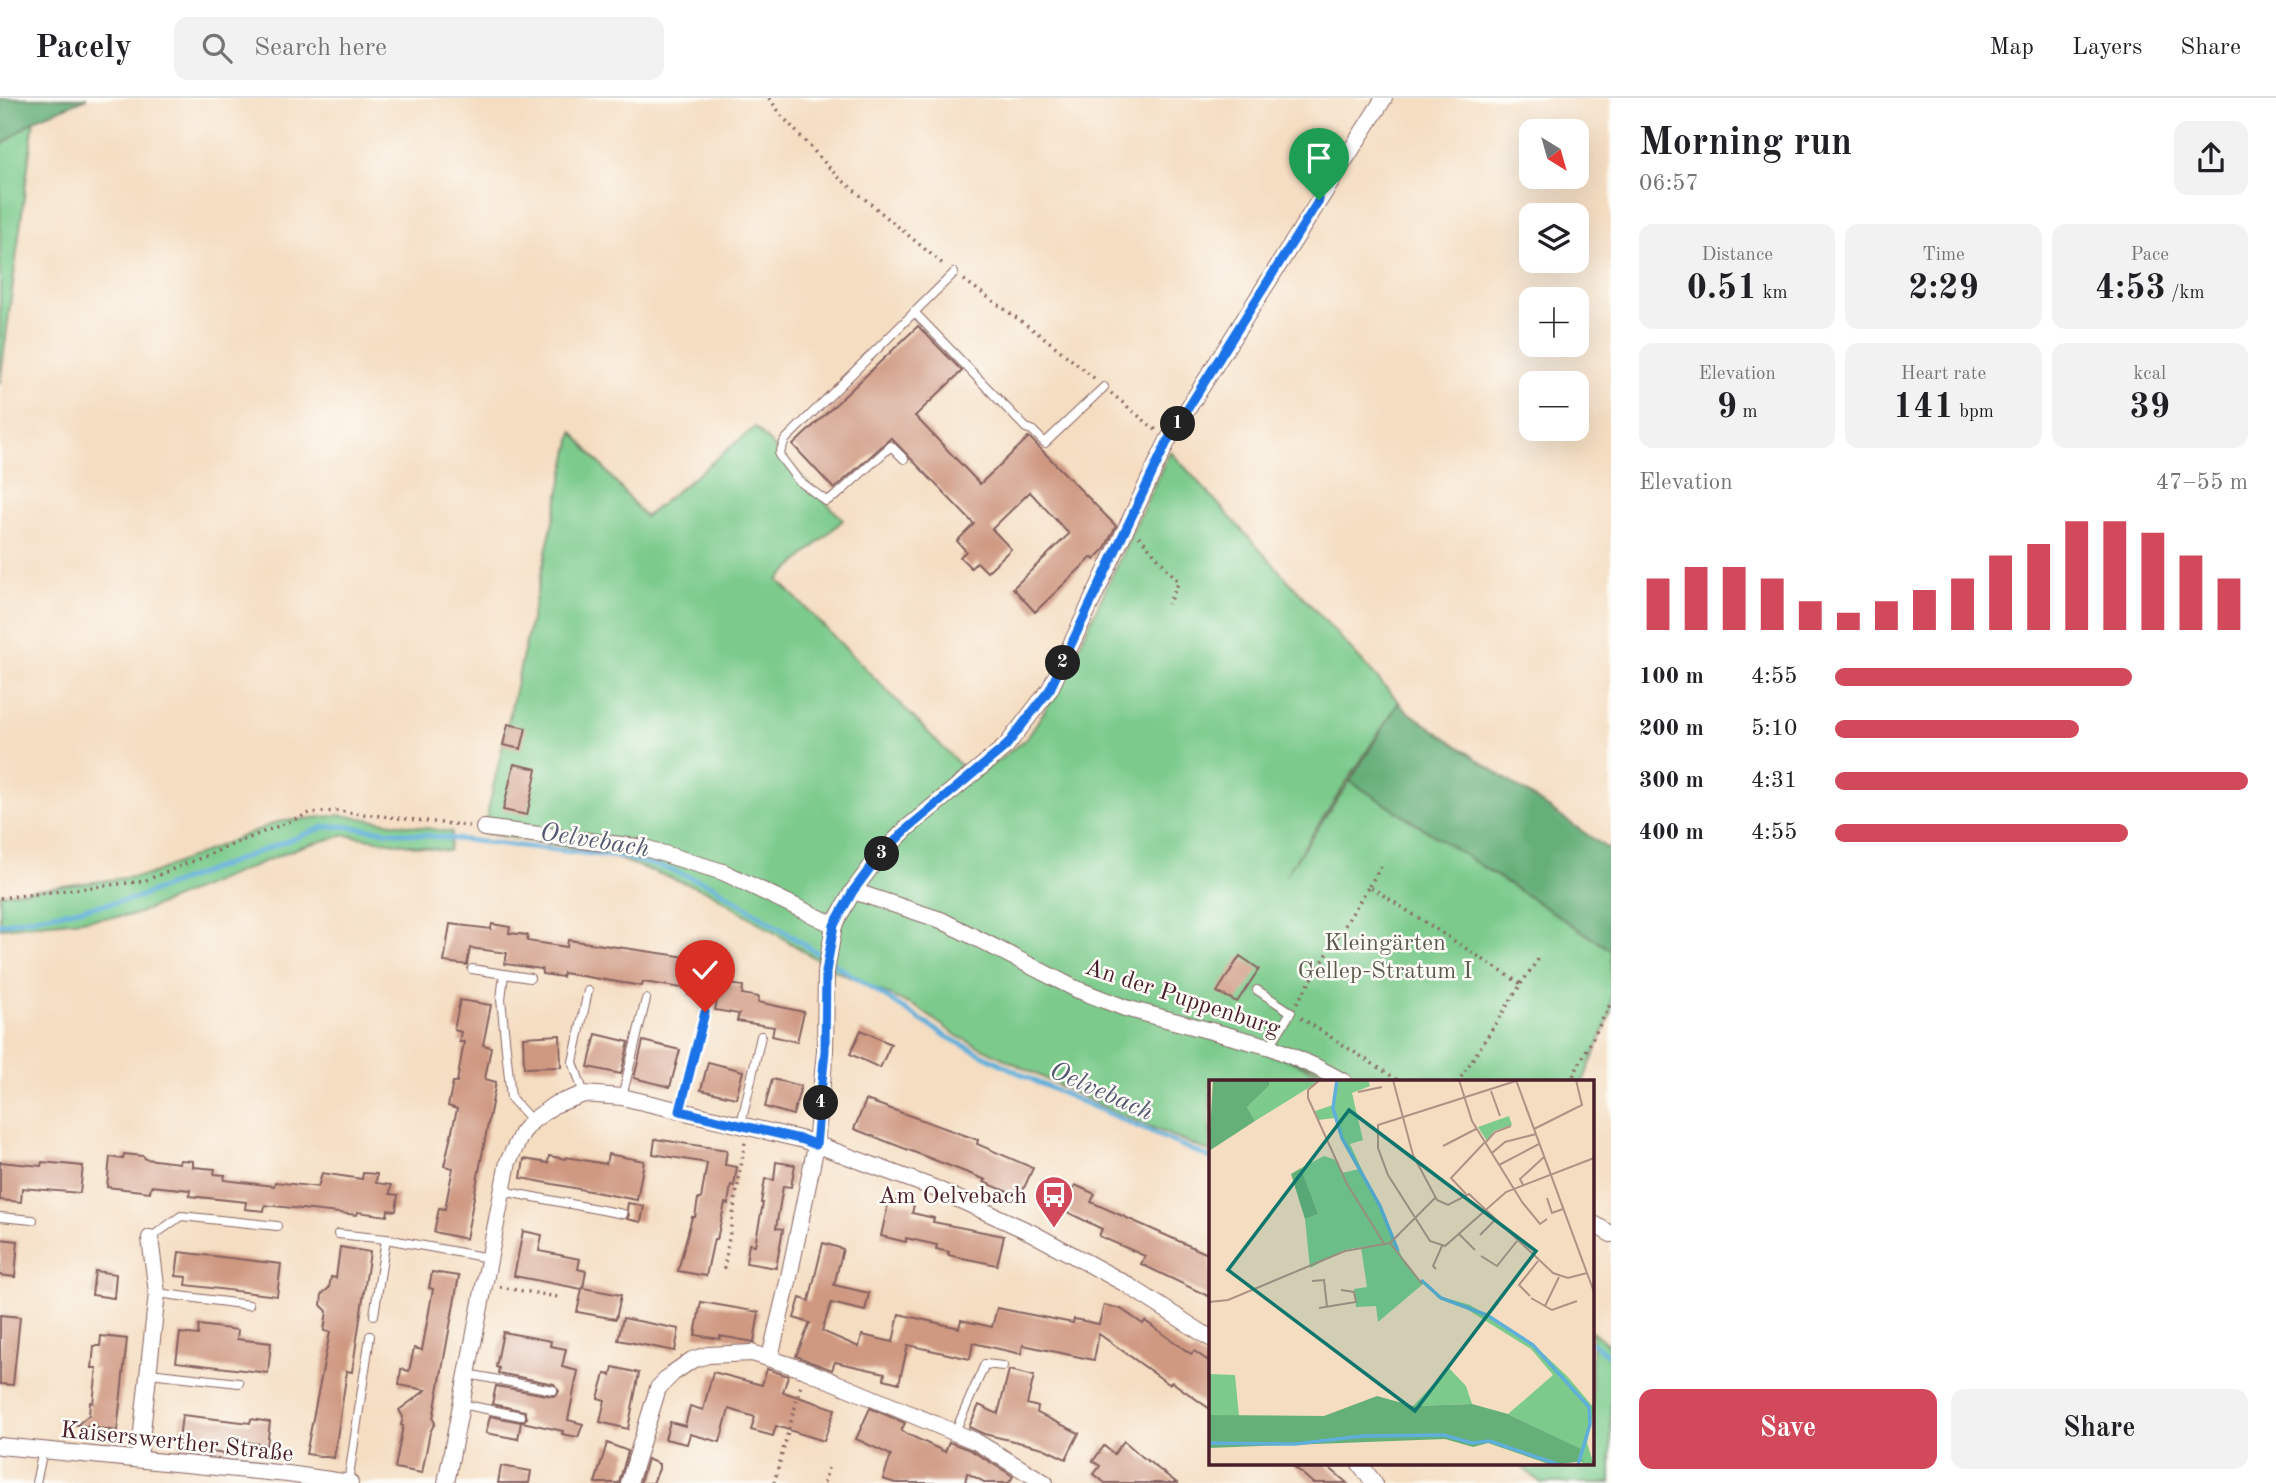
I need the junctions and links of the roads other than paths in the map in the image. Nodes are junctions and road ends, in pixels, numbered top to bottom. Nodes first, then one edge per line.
1 (1384, 98) edge
2 (954, 273) dead end
3 (914, 312) junction
4 (1104, 387) dead end
5 (904, 459) dead end
6 (484, 828) road end
7 (853, 891) junction
8 (834, 925) junction
9 (472, 969) dead end
10 (504, 974) junction
11 (530, 978) dead end
12 (1257, 990) dead end
13 (588, 991) dead end
14 (646, 999) dead end
15 (705, 1012) dead end
16 (761, 1036) dead end
17 (1269, 1047) junction
18 (1340, 1080) edge
19 (584, 1094) junction
20 (622, 1097) junction
21 (680, 1111) junction
22 (532, 1121) junction
23 (744, 1125) junction
24 (816, 1145) junction
25 (502, 1191) junction
26 (623, 1214) dead end
27 (0, 1217) edge
28 (33, 1220) dead end
29 (1594, 1224) edge
30 (277, 1226) dead end
31 (338, 1234) dead end
32 (1611, 1234) edge
33 (150, 1238) joint
34 (386, 1240) junction
35 (489, 1258) junction
36 (157, 1293) junction
37 (249, 1305) dead end
38 (374, 1315) dead end
39 (370, 1336) dead end
40 (1209, 1337) edge
41 (770, 1357) junction
42 (1003, 1366) dead end
43 (149, 1373) junction
44 (467, 1374) junction
45 (239, 1383) dead end
46 (553, 1390) dead end
47 (461, 1404) junction
48 (521, 1416) dead end
49 (955, 1432) junction
50 (0, 1446) edge
51 (43, 1450) junction
52 (139, 1460) junction
53 (1361, 1466) edge
54 (36, 1483) edge
55 (349, 1483) edge
56 (446, 1483) edge
57 (629, 1483) edge
58 (1045, 1483) edge
59 (1374, 1483) edge

1 - 7 street
2 - 3 lane
3 - 4 lane
3 - 5 lane
6 - 8 street
7 - 8 street
7 - 17 street, An der Puppenburg
8 - 24 street
9 - 10 lane
10 - 11 lane
10 - 22 lane
12 - 17 lane
13 - 19 lane
14 - 20 lane
15 - 21 lane
16 - 23 lane
17 - 18 street, An der Puppenburg
19 - 20 street
19 - 22 street
20 - 21 street
21 - 23 street
22 - 25 street
23 - 24 street
24 - 40 street
24 - 41 street
25 - 26 lane
25 - 35 street
27 - 28 lane
29 - 32 street
30 - 33 lane
31 - 34 lane
33 - 36 street
34 - 35 lane
34 - 38 lane
35 - 44 street
36 - 37 lane
36 - 43 street
39 - 55 lane, Kaiserswerther Straße
41 - 49 street
41 - 57 street
42 - 49 lane
43 - 45 lane
43 - 52 street
44 - 46 lane
44 - 47 street
47 - 48 lane
47 - 56 street
49 - 58 street
50 - 51 street, Kaiserswerther Straße
51 - 52 street, Kaiserswerther Straße
51 - 54 lane, Kaiserswerther Straße
52 - 55 street, Kaiserswerther Straße
53 - 59 street

